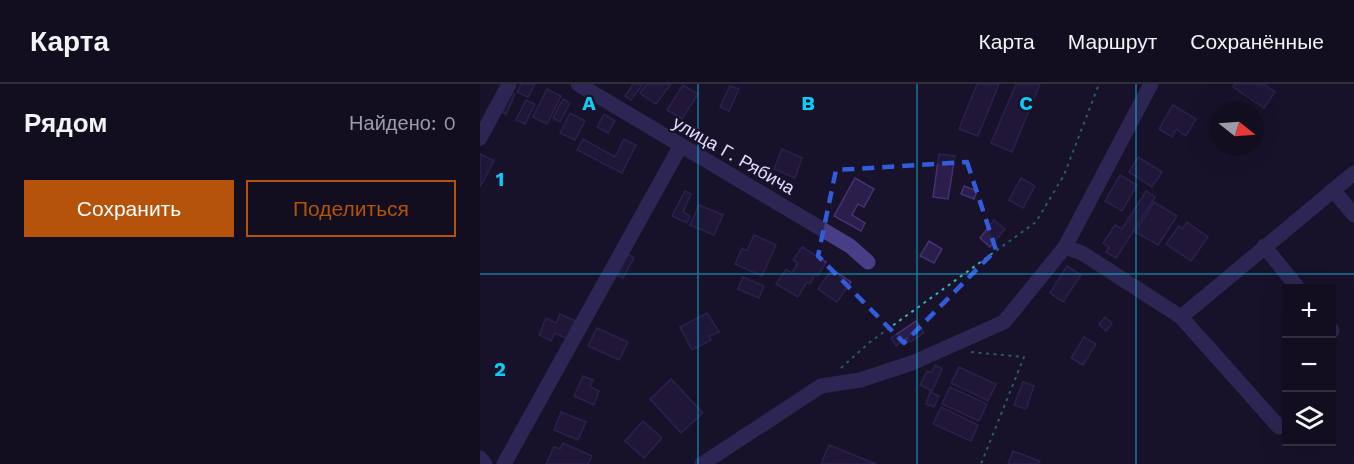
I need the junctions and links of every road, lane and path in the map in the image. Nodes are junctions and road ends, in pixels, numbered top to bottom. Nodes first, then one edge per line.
1 (509, 84) edge
2 (578, 84) edge
3 (1099, 84) edge
4 (1151, 84) edge
5 (480, 138) edge
6 (680, 147) junction
7 (1354, 173) edge
8 (1333, 190) junction
9 (1354, 215) edge
10 (1264, 246) junction
11 (1065, 247) junction
12 (868, 262) dead end
13 (1295, 284) edge
14 (1181, 316) junction
15 (965, 352) dead end
16 (821, 386) junction
17 (1279, 427) dead end
18 (480, 458) edge
19 (485, 464) edge
20 (504, 464) edge
21 (702, 464) edge
22 (981, 464) edge

1 - 5 street
2 - 6 street, улица Г. Рябича
3 - 16 path
4 - 11 street
6 - 12 street, улица Г. Рябича
6 - 20 street
7 - 8 street
8 - 9 street
8 - 10 street
10 - 13 street
10 - 14 street
11 - 14 street
11 - 16 street
14 - 17 street
15 - 22 path
16 - 21 street
18 - 19 street

